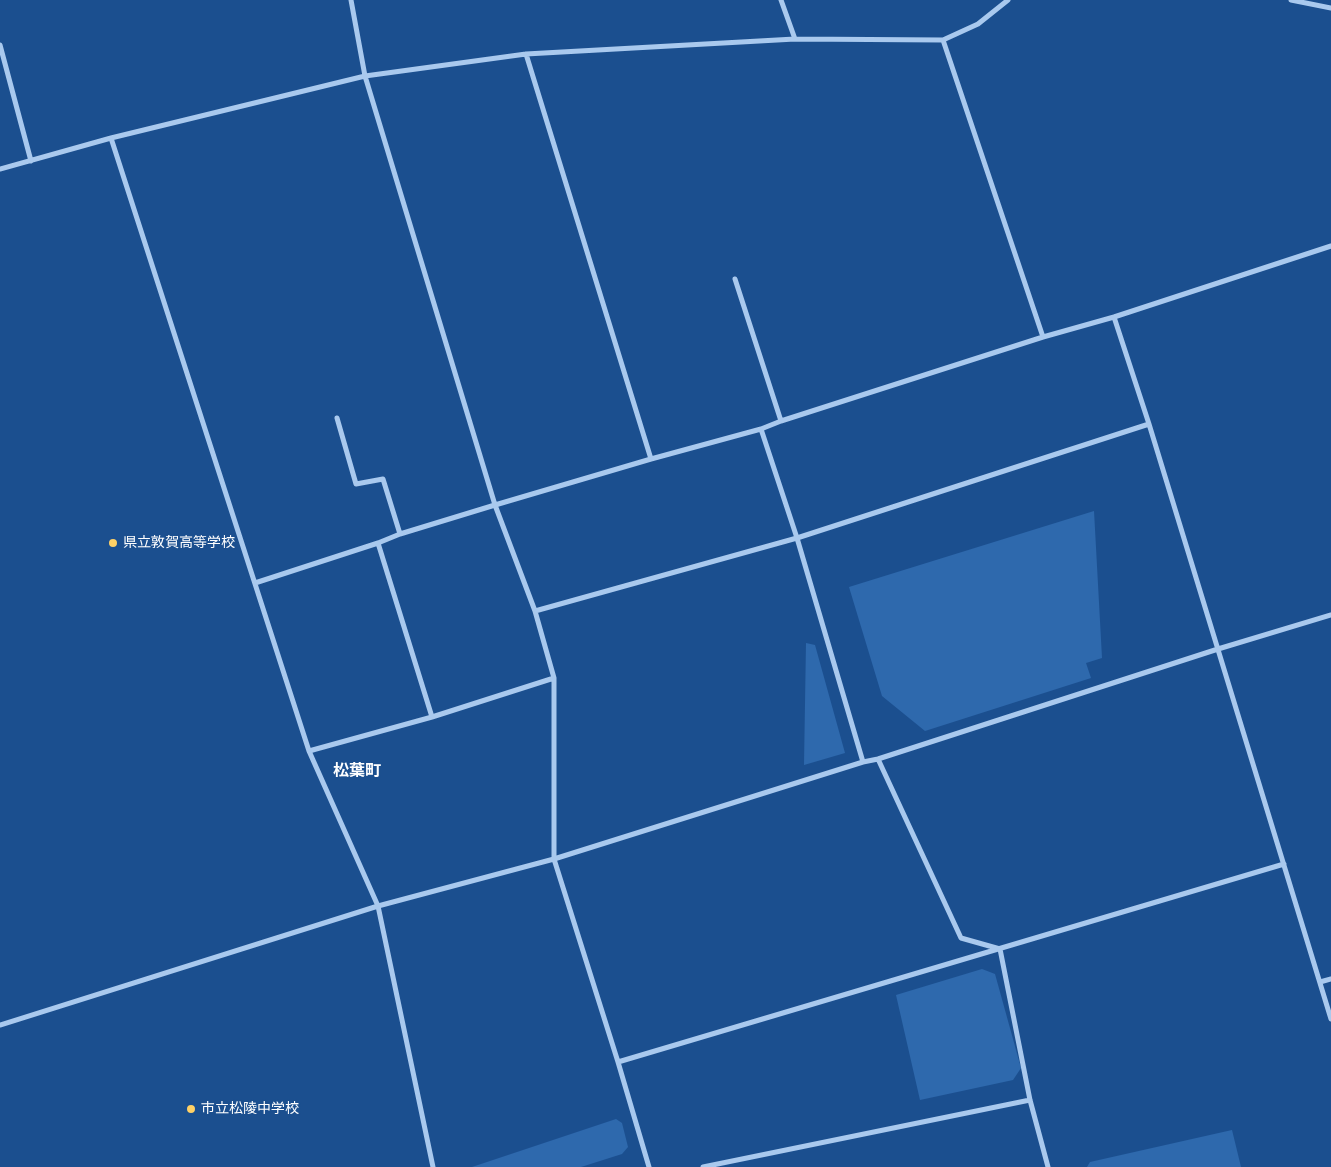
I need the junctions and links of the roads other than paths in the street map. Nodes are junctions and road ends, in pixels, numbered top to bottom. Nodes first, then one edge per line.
1 (351, 0) edge
2 (781, 0) edge
3 (1008, 0) edge
4 (1291, 0) edge
5 (1331, 8) edge
6 (795, 38) junction
7 (943, 40) junction
8 (0, 45) edge
9 (526, 54) junction
10 (365, 76) junction
11 (111, 138) junction
12 (31, 161) junction
13 (0, 169) edge
14 (1331, 246) edge
15 (735, 279) dead end
16 (1114, 317) junction
17 (1043, 337) junction
18 (337, 418) dead end
19 (782, 420) junction
20 (1149, 424) junction
21 (761, 430) junction
22 (651, 459) junction
23 (495, 505) junction
24 (400, 534) junction
25 (797, 538) junction
26 (378, 543) junction
27 (255, 583) junction
28 (535, 611) junction
29 (1331, 614) edge
30 (1218, 649) junction
31 (554, 678) junction
32 (432, 717) junction
33 (309, 751) junction
34 (878, 759) junction
35 (863, 762) junction
36 (554, 859) junction
37 (1284, 864) junction
38 (378, 906) junction
39 (1000, 949) junction
40 (1331, 979) edge
41 (1320, 982) junction
42 (1331, 1020) edge
43 (0, 1025) edge
44 (618, 1062) junction
45 (1030, 1100) junction
46 (433, 1167) edge
47 (649, 1167) edge
48 (703, 1167) edge
49 (1048, 1167) edge

1 - 10 street
2 - 6 street
3 - 7 street
4 - 5 street
6 - 7 street
6 - 9 street
7 - 17 street
8 - 12 street
9 - 10 street
9 - 22 street
10 - 11 street
10 - 23 street
11 - 12 street
11 - 27 street
12 - 13 street
14 - 16 street
15 - 19 street
16 - 17 street
16 - 20 street
17 - 19 street
18 - 24 street
19 - 21 street
20 - 25 street
20 - 30 street
21 - 22 street
21 - 25 street
22 - 23 street
23 - 24 street
23 - 28 street
24 - 26 street
25 - 28 street
25 - 35 street
26 - 27 street
26 - 32 street
27 - 33 street
28 - 31 street
29 - 30 street
30 - 34 street
30 - 37 street
31 - 32 street
31 - 36 street
32 - 33 street
33 - 38 street
34 - 35 street
34 - 39 street
35 - 36 street
36 - 38 street
36 - 44 street
37 - 39 street
37 - 41 street
38 - 43 street
38 - 46 street
39 - 44 street
39 - 45 street
40 - 41 street
41 - 42 street
44 - 47 street
45 - 48 street
45 - 49 street

